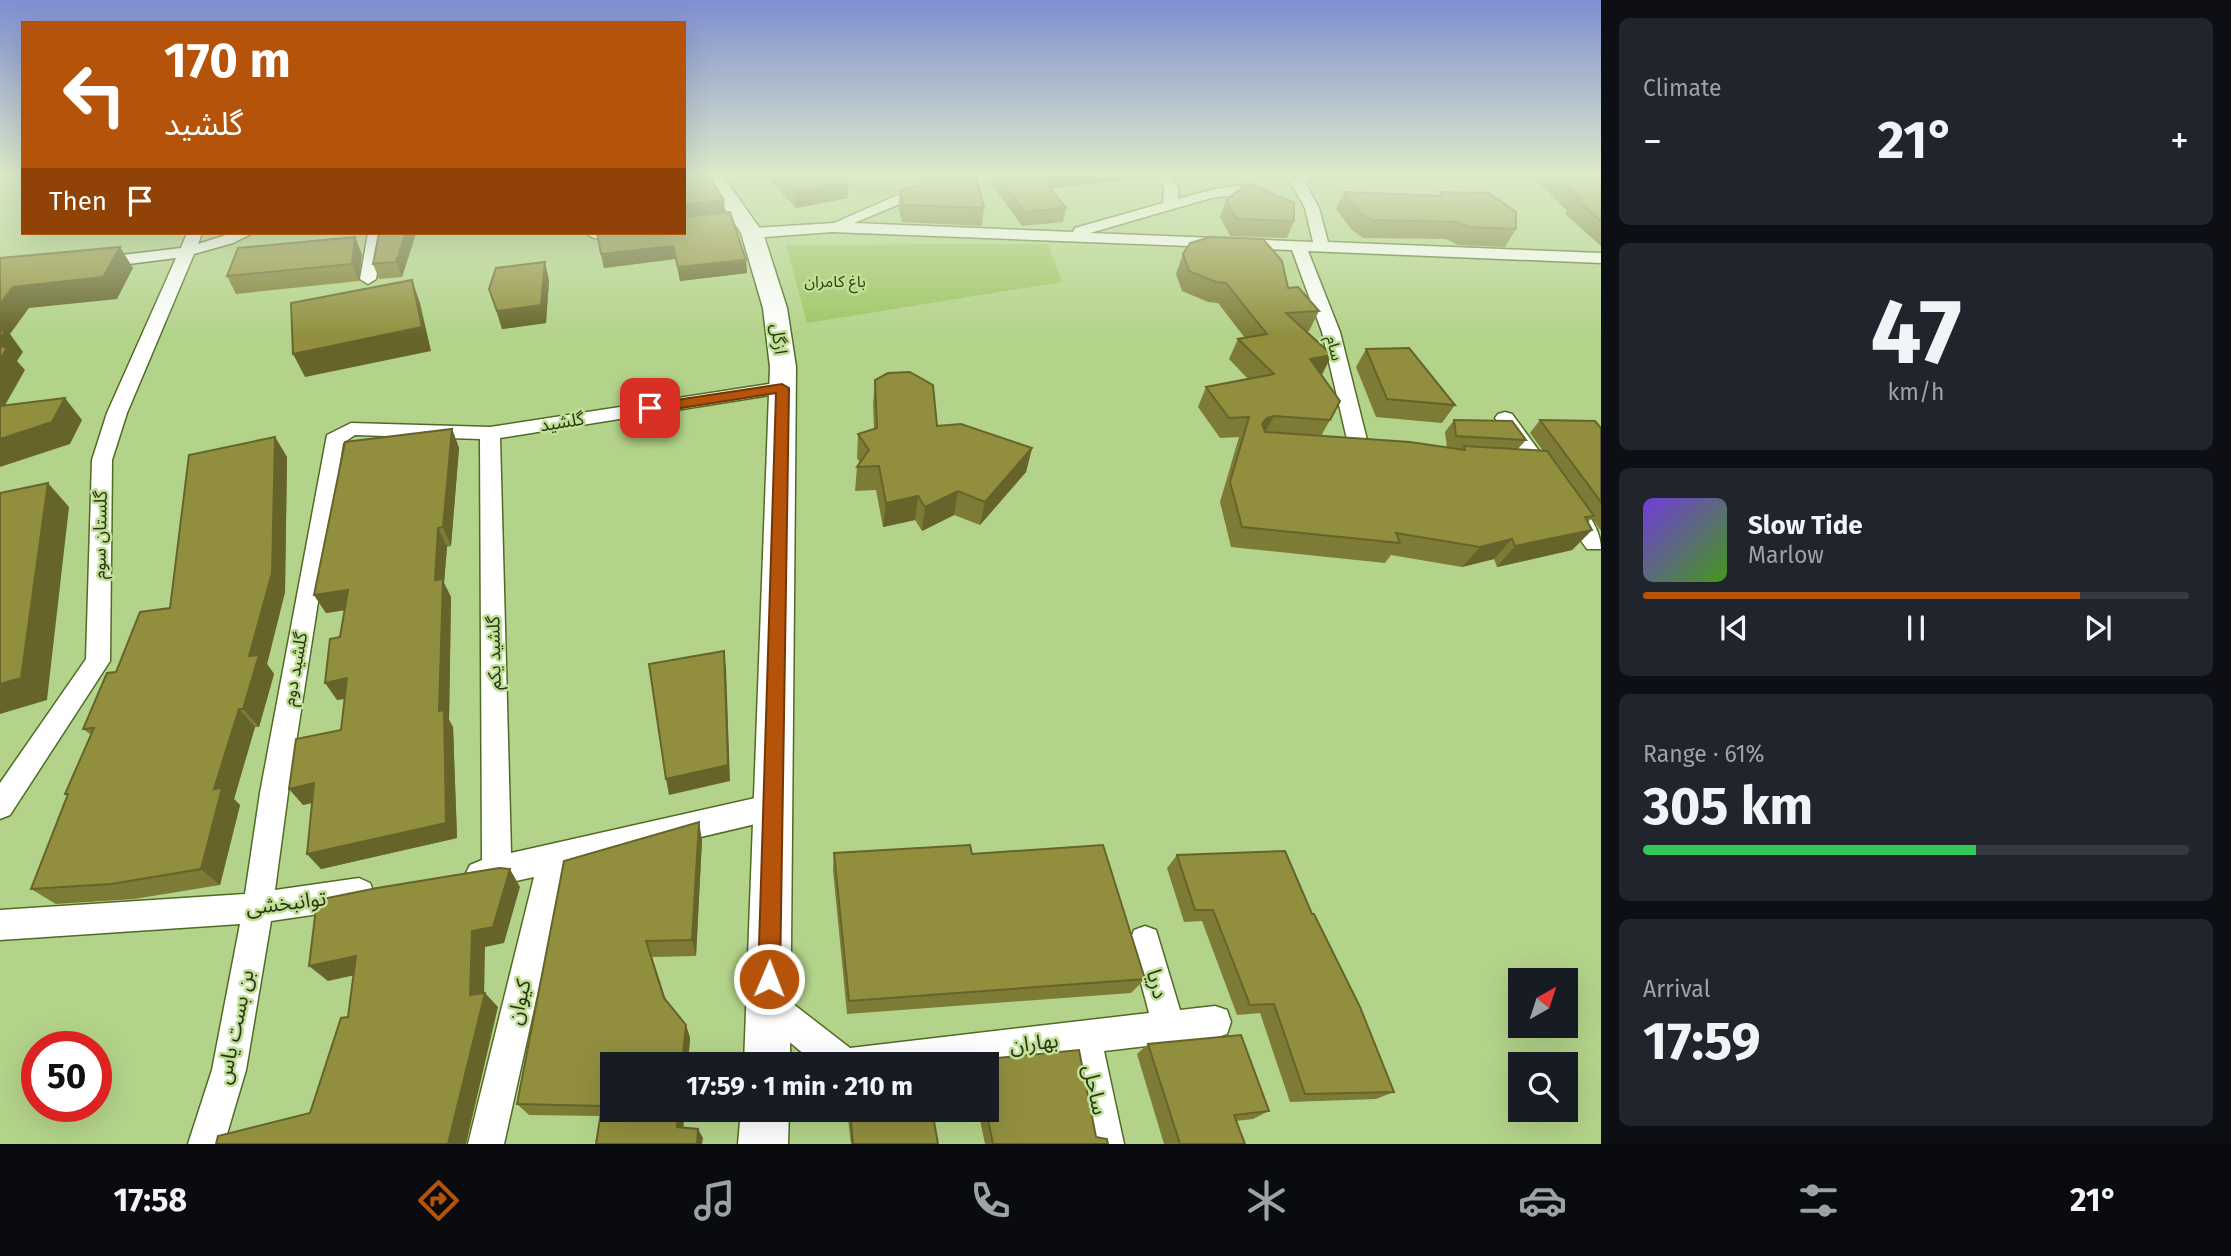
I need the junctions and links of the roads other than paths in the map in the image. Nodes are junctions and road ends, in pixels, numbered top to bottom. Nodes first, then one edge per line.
1 (739, 229) edge
2 (886, 229) edge
3 (1087, 229) edge
4 (1317, 229) edge
5 (240, 235) edge
6 (376, 235) edge
7 (1060, 237) junction
8 (190, 242) edge
9 (1299, 247) junction
10 (1322, 247) junction
11 (1601, 258) edge
12 (78, 261) edge
13 (368, 279) dead end
14 (782, 388) junction
15 (1505, 418) edge
16 (340, 433) joint
17 (491, 433) junction
18 (1360, 452) edge
19 (1510, 462) edge
20 (1538, 463) junction
21 (1595, 543) dead end
22 (0, 806) edge
23 (773, 807) junction
24 (553, 859) junction
25 (497, 872) junction
26 (457, 878) edge
27 (391, 888) edge
28 (258, 908) junction
29 (0, 925) edge
30 (1145, 941) dead end
31 (768, 1004) junction
32 (1215, 1022) dead end
33 (1169, 1027) junction
34 (1084, 1037) junction
35 (767, 1052) edge
36 (828, 1052) edge
37 (956, 1052) edge
38 (206, 1144) edge
39 (486, 1144) edge
40 (1107, 1144) edge

1 - 14 main road, ازگل
2 - 7 street
3 - 7 street
4 - 10 street
5 - 8 street
6 - 13 street
7 - 9 street
8 - 12 street
8 - 22 street, گلستان سوم
9 - 10 street
9 - 18 street, سام
10 - 11 street
14 - 17 street, گلشید
14 - 23 main road, ازگل
15 - 20 street
16 - 17 street, گلشید
16 - 28 street, گلشيد دوم
17 - 25 street, گلشيد يكم
19 - 20 street
20 - 21 street
23 - 24 street
23 - 31 main road, ازگل
24 - 25 street
24 - 39 street, کیوان
25 - 26 street
27 - 28 street, توانبخشی
28 - 29 street, توانبخشی
28 - 38 street, بن بست یاس
30 - 33 street, دریا
31 - 35 main road, ازگل
31 - 36 street
32 - 33 street, بهاران
33 - 34 street, بهاران
34 - 37 street, بهاران
34 - 40 street, ساحل

